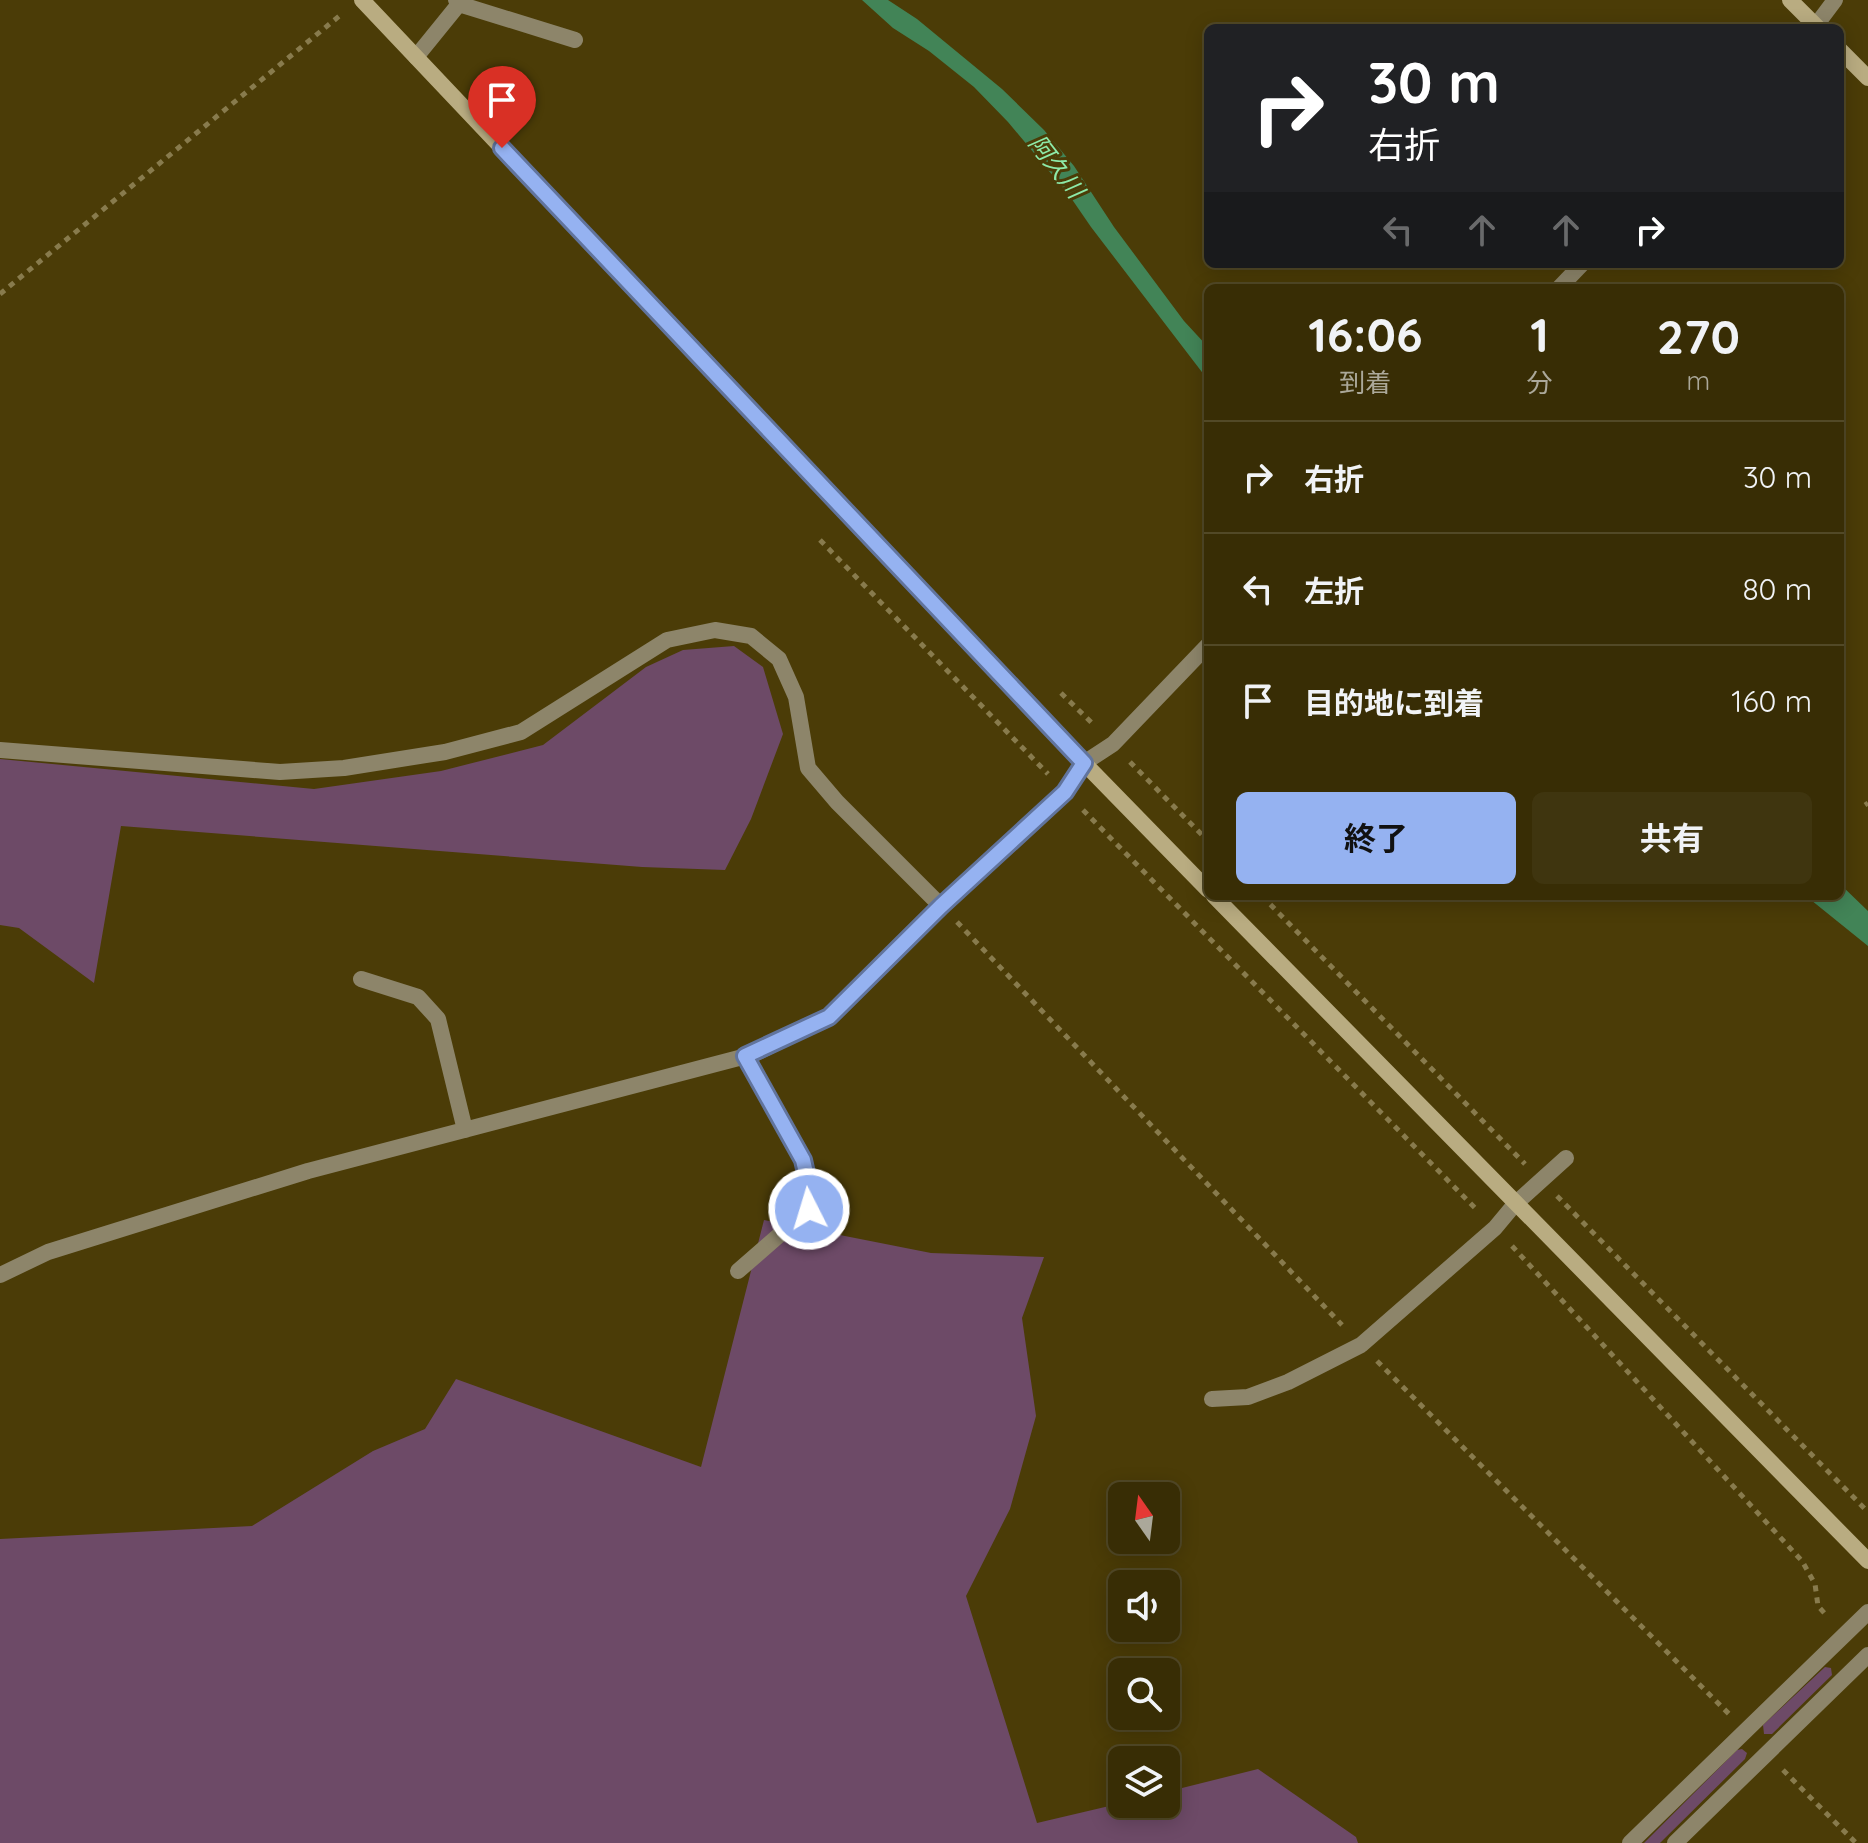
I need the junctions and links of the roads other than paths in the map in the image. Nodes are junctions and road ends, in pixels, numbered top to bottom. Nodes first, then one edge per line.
1 (362, 0) edge
2 (1790, 0) edge
3 (1835, 0) edge
4 (458, 2) edge
5 (1813, 24) edge
6 (1818, 24) edge
7 (575, 40) dead end
8 (1844, 54) edge
9 (416, 57) junction
10 (1868, 78) edge
11 (1578, 268) edge
12 (1563, 284) edge
13 (1204, 649) edge
14 (0, 750) edge
15 (1084, 763) junction
16 (1204, 886) edge
17 (1218, 900) edge
18 (941, 906) junction
19 (361, 979) dead end
20 (745, 1056) junction
21 (465, 1130) junction
22 (1566, 1158) dead end
23 (1515, 1204) junction
24 (738, 1271) dead end
25 (0, 1275) edge
26 (1212, 1399) dead end
27 (1868, 1561) edge
28 (1868, 1612) edge
29 (1868, 1655) edge
30 (1630, 1843) edge
31 (1675, 1843) edge

1 - 9 street
2 - 5 street
3 - 6 street
4 - 7 street
4 - 9 street
8 - 10 street
9 - 15 street
11 - 12 street
13 - 15 street
14 - 18 street
15 - 16 street
15 - 18 street
17 - 23 street
18 - 20 street
19 - 21 street
20 - 21 street
20 - 24 street
21 - 25 street
22 - 23 street
23 - 26 street
23 - 27 street
28 - 30 street
29 - 31 street

